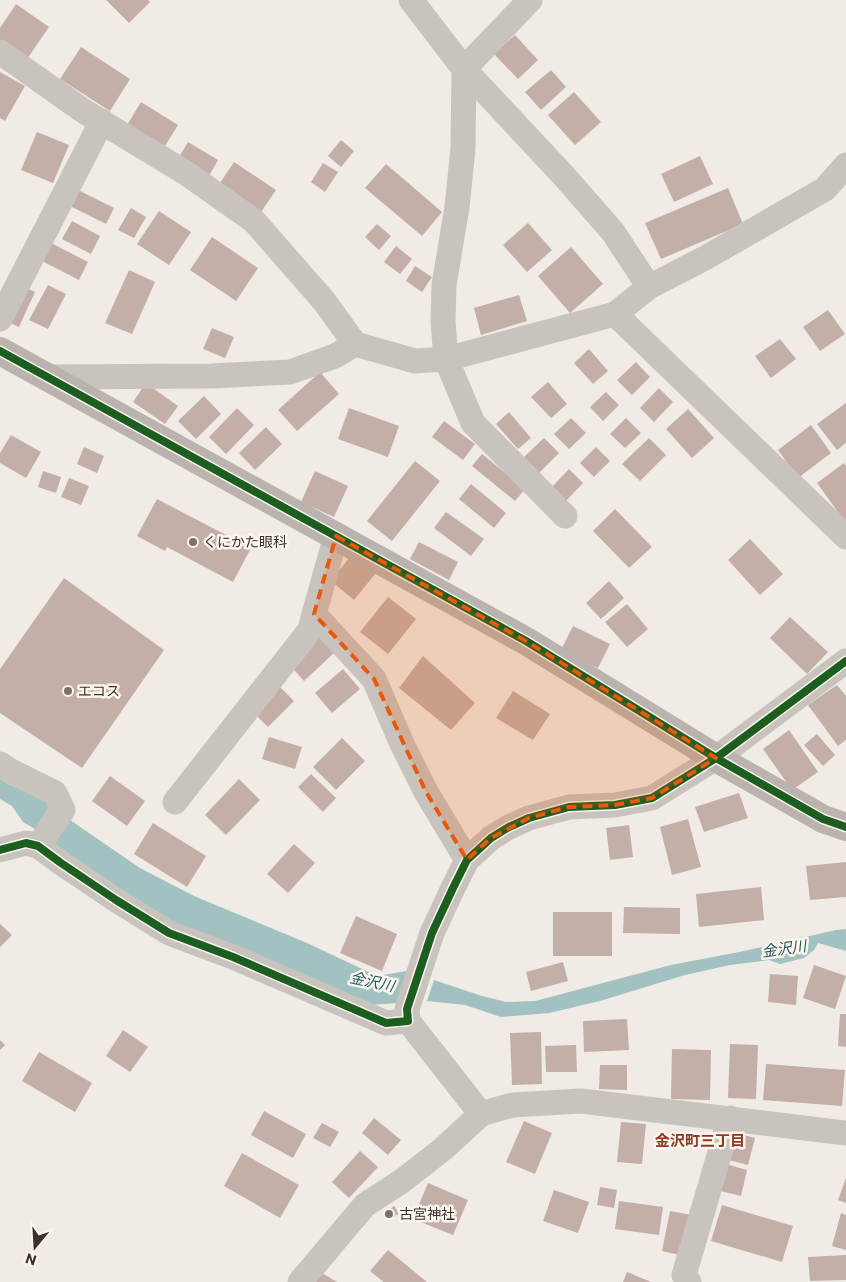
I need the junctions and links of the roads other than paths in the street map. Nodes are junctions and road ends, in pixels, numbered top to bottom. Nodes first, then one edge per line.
1 (411, 0) edge
2 (530, 0) edge
3 (0, 52) edge
4 (464, 69) junction
5 (102, 121) junction
6 (846, 165) edge
7 (649, 287) junction
8 (615, 314) junction
9 (0, 319) edge
10 (355, 344) junction
11 (0, 351) edge
12 (446, 359) junction
13 (46, 376) junction
14 (565, 516) dead end
15 (336, 536) junction
16 (846, 538) edge
17 (314, 614) junction
18 (846, 661) edge
19 (716, 758) junction
20 (0, 764) edge
21 (175, 802) dead end
22 (846, 827) edge
23 (38, 846) junction
24 (0, 850) edge
25 (467, 860) junction
26 (408, 1015) junction
27 (481, 1114) junction
28 (730, 1118) junction
29 (846, 1132) edge
30 (300, 1282) edge
31 (689, 1282) edge

1 - 4 street
2 - 4 street
3 - 5 street
4 - 7 street
4 - 12 street
5 - 9 street
5 - 10 street
6 - 7 street
7 - 8 street
8 - 12 street
8 - 16 street
10 - 12 street
10 - 13 street
11 - 13 street
12 - 14 street
13 - 15 street
15 - 17 street
15 - 19 street
17 - 21 street
17 - 25 street
18 - 19 street
19 - 22 street
19 - 25 street
20 - 23 street
23 - 24 street
23 - 26 street
25 - 26 street
26 - 27 street
27 - 28 street
27 - 30 street
28 - 29 street
28 - 31 street

